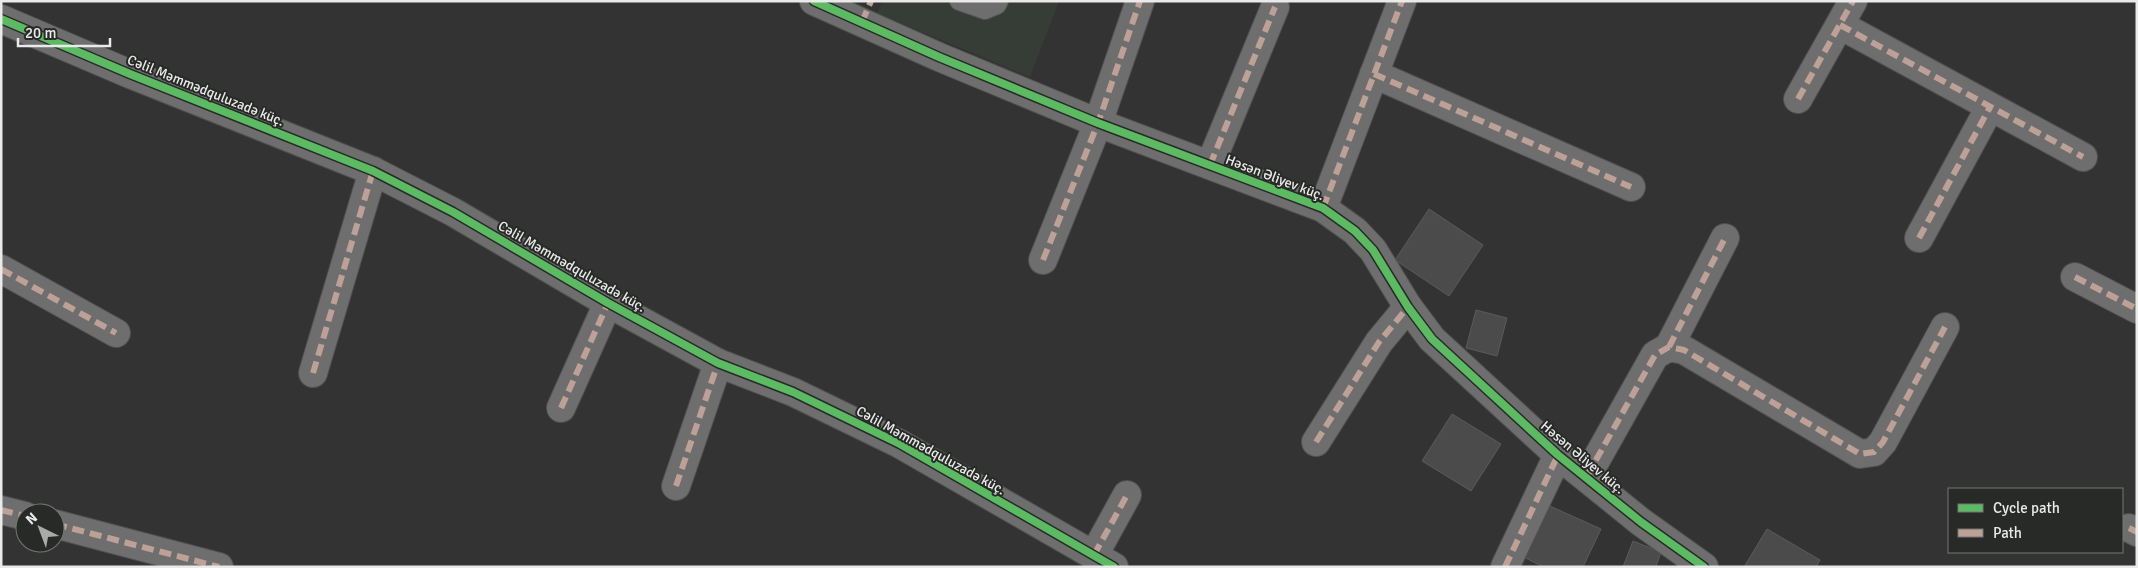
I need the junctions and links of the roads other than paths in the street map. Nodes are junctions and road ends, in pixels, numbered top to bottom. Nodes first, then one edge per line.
1 (814, 1) edge
2 (959, 1) edge
3 (999, 1) edge
4 (1140, 1) edge
5 (1402, 1) edge
6 (1853, 1) edge
7 (1275, 7) dead end
8 (866, 12) edge
9 (1, 19) edge
10 (1840, 25) junction
11 (1374, 74) junction
12 (1798, 99) dead end
13 (1990, 106) junction
14 (1098, 124) junction
15 (2082, 157) dead end
16 (1210, 165) junction
17 (373, 170) junction
18 (1631, 187) dead end
19 (1323, 208) junction
20 (1725, 238) dead end
21 (1919, 238) dead end
22 (1043, 260) dead end
23 (1, 269) edge
24 (2075, 278) dead end
25 (608, 303) junction
26 (1408, 307) junction
27 (2137, 309) edge
28 (1945, 327) dead end
29 (116, 333) dead end
30 (1669, 346) junction
31 (718, 362) junction
32 (313, 373) dead end
33 (561, 408) dead end
34 (1316, 442) dead end
35 (1558, 455) junction
36 (1587, 476) junction
37 (676, 486) dead end
38 (1128, 495) dead end
39 (1, 510) edge
40 (15, 514) edge
41 (65, 527) edge
42 (1104, 561) edge
43 (219, 567) edge
44 (1506, 567) edge
45 (1704, 567) edge

1 - 8 street, Həsən Əliyev küç.
2 - 3 lane
4 - 14 street
5 - 11 street
6 - 10 street
7 - 16 street
8 - 14 street, Həsən Əliyev küç.
9 - 17 street, Cəlil Məmmədquluzadə küç.
10 - 12 street
10 - 13 street
11 - 18 street
11 - 19 street
13 - 15 street
13 - 21 street
14 - 16 street, Həsən Əliyev küç.
14 - 22 street
16 - 19 street, Həsən Əliyev küç.
17 - 25 street, Cəlil Məmmədquluzadə küç.
17 - 32 street
19 - 26 street, Həsən Əliyev küç.
20 - 30 street
23 - 29 street
24 - 27 street
25 - 31 street, Cəlil Məmmədquluzadə küç.
25 - 33 street
26 - 34 street
26 - 35 street, Həsən Əliyev küç.
28 - 30 street
30 - 36 street
31 - 37 street
31 - 42 street, Cəlil Məmmədquluzadə küç.
35 - 36 street, Həsən Əliyev küç.
35 - 44 street
36 - 45 street, Həsən Əliyev küç.
38 - 42 street
39 - 40 street
41 - 43 street

